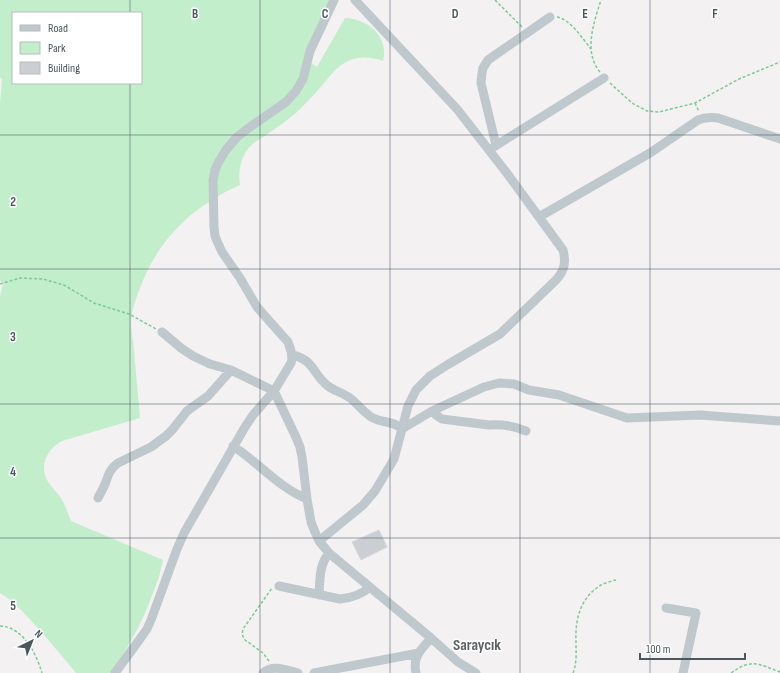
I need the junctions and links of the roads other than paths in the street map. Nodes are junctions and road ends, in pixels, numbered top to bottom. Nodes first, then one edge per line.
1 (334, 0) edge
2 (355, 0) edge
3 (550, 17) road end
4 (604, 78) road end
5 (780, 139) edge
6 (492, 147) junction
7 (539, 217) junction
8 (162, 332) road end
9 (292, 355) junction
10 (231, 370) junction
11 (274, 391) junction
12 (432, 411) junction
13 (780, 421) edge
14 (402, 429) junction
15 (526, 430) dead end
16 (233, 446) junction
17 (98, 498) dead end
18 (307, 499) junction
19 (319, 541) junction
20 (329, 553) junction
21 (279, 586) road end
22 (370, 587) junction
23 (319, 595) junction
24 (666, 608) dead end
25 (432, 638) junction
26 (419, 653) junction
27 (115, 673) edge
28 (263, 673) edge
29 (298, 673) edge
30 (314, 673) edge
31 (416, 673) edge
32 (476, 673) edge
33 (683, 673) edge

1 - 9 street
2 - 6 street
3 - 6 street
4 - 6 street
5 - 7 street
6 - 7 street
7 - 14 street
8 - 10 street
9 - 11 street
9 - 14 street
10 - 11 street
10 - 17 street
11 - 16 street
11 - 18 street
12 - 13 street
12 - 14 street
12 - 15 street
14 - 19 street
16 - 18 street
16 - 27 street
18 - 19 street
19 - 20 street
20 - 22 street
20 - 23 street
21 - 23 street
22 - 23 street
22 - 25 street
24 - 33 street
25 - 26 street
25 - 32 street
26 - 30 street
26 - 31 street
28 - 29 street

